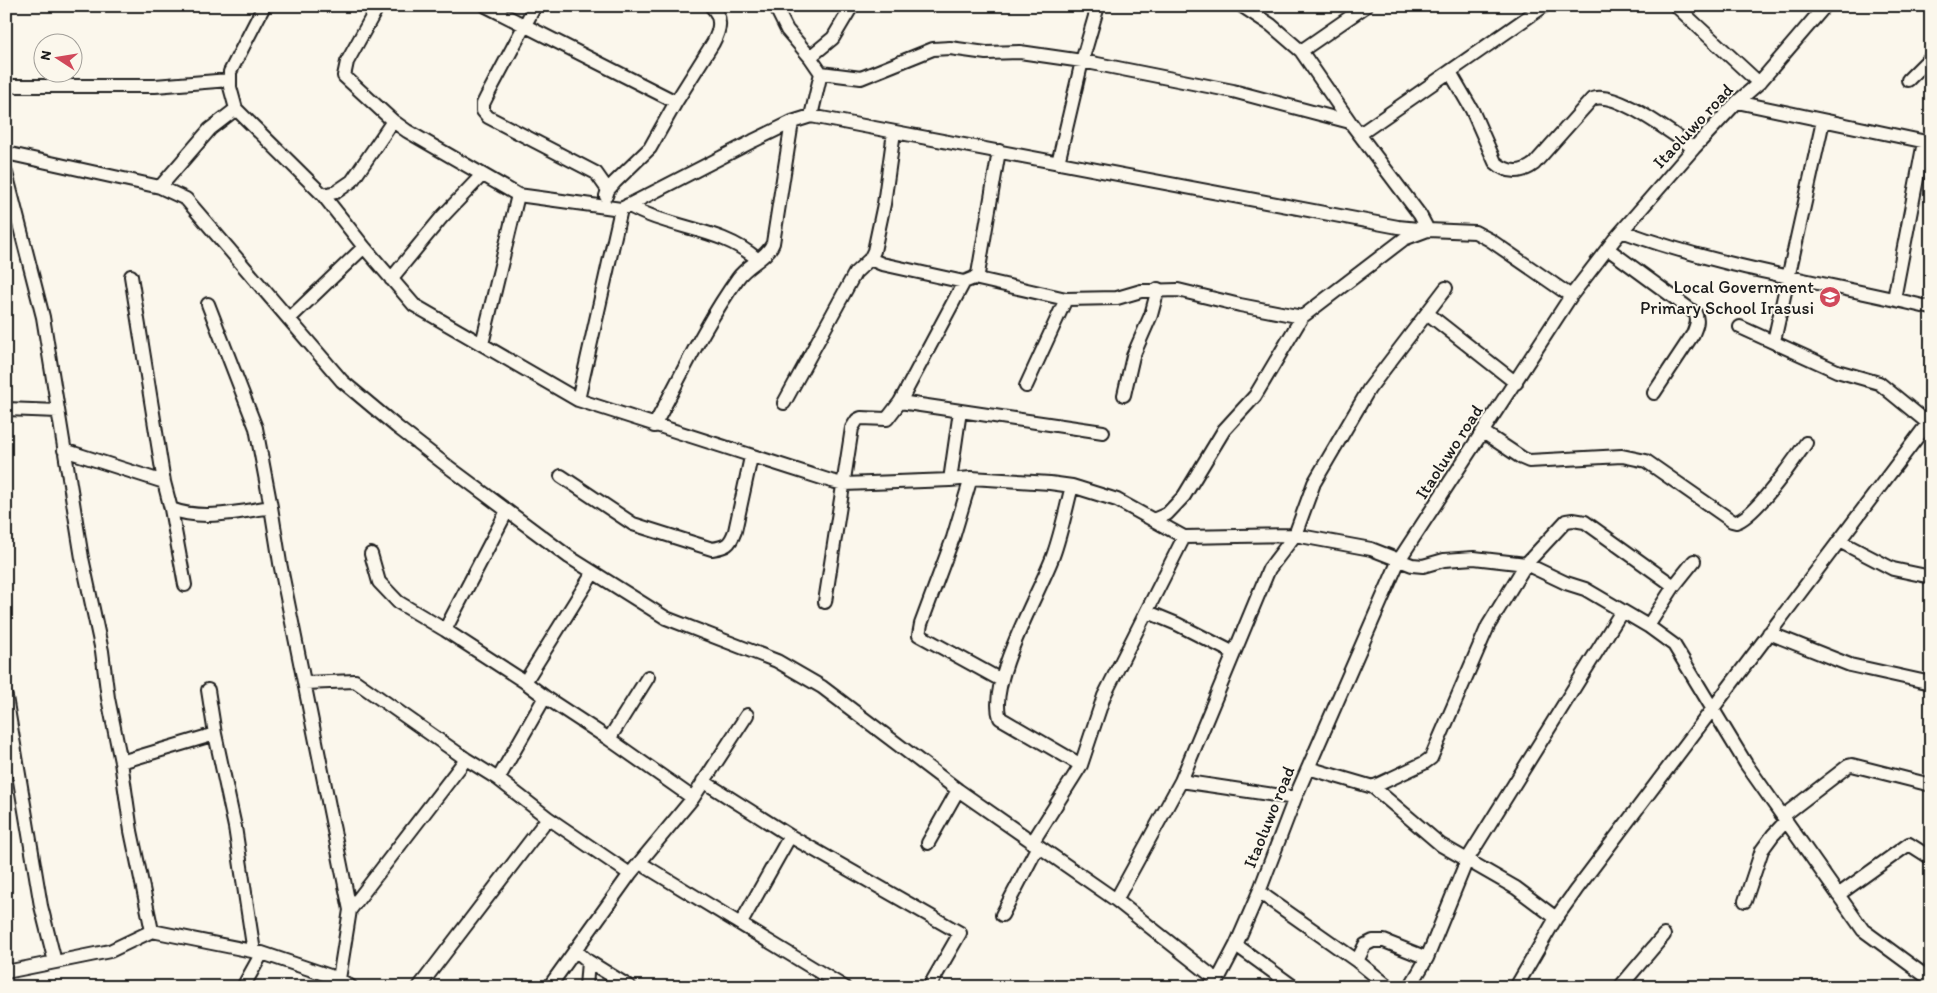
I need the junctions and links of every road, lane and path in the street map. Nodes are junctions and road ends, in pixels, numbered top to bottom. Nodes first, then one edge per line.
1 (264, 6) edge
2 (378, 6) edge
3 (486, 6) edge
4 (535, 6) edge
5 (711, 6) edge
6 (775, 6) edge
7 (852, 6) edge
8 (1098, 6) edge
9 (1242, 6) edge
10 (1366, 6) edge
11 (1544, 6) edge
12 (1676, 6) edge
13 (1825, 6) edge
14 (525, 26) junction
15 (1301, 51) junction
16 (810, 57) junction
17 (1931, 57) edge
18 (1082, 61) junction
19 (1450, 72) junction
20 (821, 73) junction
21 (229, 80) junction
22 (1908, 80) dead end
23 (1759, 83) junction
24 (6, 86) edge
25 (676, 102) junction
26 (1737, 102) junction
27 (236, 109) junction
28 (812, 116) junction
29 (393, 121) junction
30 (1823, 121) junction
31 (792, 122) junction
32 (1350, 122) junction
33 (894, 132) junction
34 (1360, 134) junction
35 (1928, 142) edge
36 (1694, 148) junction
37 (999, 151) junction
38 (6, 154) edge
39 (1058, 162) junction
40 (6, 173) edge
41 (482, 175) junction
42 (160, 187) junction
43 (608, 190) junction
44 (323, 195) junction
45 (518, 195) junction
46 (602, 206) junction
47 (624, 207) junction
48 (1428, 230) junction
49 (1622, 232) junction
50 (364, 247) junction
51 (1608, 249) junction
52 (757, 259) junction
53 (870, 259) junction
54 (131, 276) dead end
55 (1788, 277) junction
56 (391, 279) junction
57 (969, 280) junction
58 (1446, 288) dead end
59 (1158, 289) junction
60 (1571, 296) junction
61 (1066, 299) junction
62 (1894, 299) junction
63 (208, 304) dead end
64 (1931, 308) edge
65 (1427, 313) junction
66 (1302, 317) junction
67 (289, 319) junction
68 (1740, 327) dead end
69 (1774, 341) junction
70 (482, 344) junction
71 (1516, 383) junction
72 (1026, 386) dead end
73 (1654, 392) dead end
74 (1124, 395) dead end
75 (578, 400) junction
76 (900, 402) junction
77 (784, 403) dead end
78 (6, 409) edge
79 (58, 411) junction
80 (960, 412) junction
81 (1930, 421) edge
82 (654, 426) junction
83 (1103, 432) dead end
84 (1483, 432) junction
85 (1806, 443) dead end
86 (64, 450) junction
87 (751, 457) junction
88 (562, 476) dead end
89 (971, 478) junction
90 (950, 480) junction
91 (164, 482) junction
92 (844, 484) junction
93 (1072, 486) junction
94 (271, 507) junction
95 (171, 509) junction
96 (507, 511) junction
97 (1153, 520) junction
98 (1295, 535) junction
99 (1184, 537) junction
100 (1839, 541) junction
101 (371, 554) dead end
102 (1399, 560) junction
103 (1694, 561) dead end
104 (1526, 564) junction
105 (593, 573) junction
106 (1931, 577) edge
107 (185, 585) dead end
108 (1674, 586) junction
109 (824, 602) dead end
110 (1622, 611) junction
111 (1148, 612) junction
112 (1648, 626) junction
113 (445, 630) junction
114 (1770, 632) junction
115 (1234, 653) junction
116 (648, 677) dead end
117 (1002, 680) junction
118 (525, 682) junction
119 (304, 683) junction
120 (1931, 683) edge
121 (208, 690) dead end
122 (6, 697) edge
123 (545, 697) junction
124 (1712, 708) junction
125 (747, 715) dead end
126 (215, 734) junction
127 (609, 739) junction
128 (466, 759) junction
129 (12, 760) edge
130 (122, 762) junction
131 (1081, 765) junction
132 (1308, 768) junction
133 (498, 779) junction
134 (703, 781) junction
135 (1181, 781) junction
136 (1931, 785) edge
137 (1373, 787) junction
138 (958, 790) junction
139 (693, 798) junction
140 (1295, 798) junction
141 (548, 818) junction
142 (1785, 819) junction
143 (790, 836) junction
144 (928, 843) dead end
145 (1035, 845) junction
146 (1931, 858) edge
147 (1467, 860) junction
148 (640, 863) junction
149 (630, 874) junction
150 (1259, 892) junction
151 (1838, 895) junction
152 (1116, 900) junction
153 (1745, 901) dead end
154 (350, 910) junction
155 (1002, 915) dead end
156 (1556, 918) junction
157 (741, 923) junction
158 (152, 931) junction
159 (1664, 935) dead end
160 (1236, 945) junction
161 (575, 950) junction
162 (258, 952) junction
163 (1427, 958) junction
164 (588, 961) junction
165 (1357, 961) junction
166 (55, 962) junction
167 (6, 972) edge
168 (339, 979) junction
169 (1927, 981) edge
170 (1215, 984) edge
171 (243, 987) edge
172 (351, 987) edge
173 (418, 987) edge
174 (548, 987) edge
175 (586, 987) edge
176 (630, 987) edge
177 (844, 987) edge
178 (929, 987) edge
179 (1294, 987) edge
180 (1389, 987) edge
181 (1410, 987) edge
182 (1516, 987) edge
183 (1620, 987) edge

1 - 21 street
2 - 29 street
3 - 14 street
4 - 14 street
5 - 25 street
6 - 16 street
7 - 16 street
8 - 18 street
9 - 15 street
10 - 15 street
11 - 19 street
12 - 23 street
13 - 23 street, Itaoluwo road
14 - 25 street
14 - 43 street
15 - 32 street
16 - 20 street
17 - 22 street
18 - 20 street
18 - 32 street
18 - 39 street
19 - 34 street
19 - 36 street
20 - 28 street
21 - 24 street
21 - 27 street
23 - 26 street, Itaoluwo road
25 - 43 street
26 - 30 street
26 - 36 street, Itaoluwo road
27 - 42 street
27 - 44 street
28 - 31 street
28 - 33 street
29 - 41 street
29 - 44 street
30 - 35 street
30 - 55 street
31 - 47 street
31 - 52 street
32 - 34 street
33 - 37 street
33 - 53 street
34 - 48 street
35 - 62 street
36 - 49 street, Itaoluwo road
37 - 39 street
37 - 57 street
38 - 42 street
39 - 48 street
40 - 79 street
41 - 45 street
41 - 56 street
42 - 67 street
43 - 46 street
44 - 50 street
45 - 46 street
45 - 70 street
46 - 47 street
47 - 52 street
47 - 75 street
48 - 60 street
48 - 66 street
49 - 51 street, Itaoluwo road
49 - 55 street
50 - 56 street
50 - 67 street
51 - 60 street, Itaoluwo road
51 - 73 street
52 - 82 street
53 - 57 street
53 - 77 street
54 - 91 street
55 - 62 street
55 - 69 street
56 - 70 street
57 - 61 street
57 - 76 street
58 - 65 street
59 - 61 street
59 - 66 street
59 - 74 street
60 - 71 street, Itaoluwo road
61 - 72 street
62 - 64 street
63 - 94 street
65 - 71 street
65 - 98 street
66 - 97 street
67 - 96 street
68 - 69 street
69 - 81 street
70 - 75 street
71 - 84 street, Itaoluwo road
75 - 82 street
76 - 80 street
76 - 92 street
78 - 79 street
79 - 86 street
80 - 83 street
80 - 90 street
81 - 100 street
82 - 87 street
84 - 85 street
84 - 102 street, Itaoluwo road
86 - 91 street
86 - 130 street
87 - 88 street
87 - 92 street
89 - 90 street
89 - 93 street
89 - 117 street
90 - 92 street
91 - 95 street
92 - 109 street
93 - 97 street
93 - 117 street
94 - 95 street
94 - 119 street
95 - 107 street
96 - 105 street
96 - 113 street
97 - 99 street
98 - 99 street
98 - 102 street
98 - 115 street
99 - 111 street
100 - 106 street
100 - 114 street
101 - 113 street
102 - 104 street
102 - 132 street, Itaoluwo road
103 - 108 street
104 - 108 street
104 - 110 street
104 - 137 street
105 - 118 street
105 - 138 street
108 - 112 street
110 - 112 street
110 - 147 street
111 - 115 street
111 - 131 street
112 - 124 street
113 - 118 street
114 - 120 street
114 - 124 street
115 - 135 street
116 - 127 street
117 - 131 street
118 - 123 street
119 - 128 street
119 - 154 street
121 - 126 street
122 - 129 street
123 - 127 street
123 - 133 street
124 - 142 street
124 - 156 street
125 - 134 street
126 - 130 street
126 - 162 street
127 - 139 street
128 - 133 street
128 - 154 street
129 - 166 street
130 - 158 street
131 - 145 street
132 - 137 street
132 - 140 street, Itaoluwo road
133 - 141 street
134 - 139 street
134 - 143 street
135 - 140 street
135 - 152 street
136 - 142 street
137 - 147 street
138 - 144 street
138 - 145 street
139 - 148 street
140 - 150 street, Itaoluwo road
141 - 149 street
141 - 173 street
142 - 151 street
142 - 153 street
143 - 157 street
143 - 178 street
145 - 152 street
145 - 155 street
146 - 151 street
147 - 156 street
147 - 163 street
148 - 149 street
148 - 157 street
149 - 161 street
150 - 160 street, Itaoluwo road
150 - 165 street
151 - 169 street
152 - 170 street
154 - 168 street
156 - 182 street
157 - 177 street
158 - 162 street
158 - 166 street
159 - 183 street
160 - 170 street, Itaoluwo road
160 - 179 street
161 - 164 street
161 - 174 street
162 - 168 street
162 - 171 street
163 - 165 street
163 - 181 street
164 - 175 street
164 - 176 street
165 - 180 street
166 - 167 street
168 - 172 street

